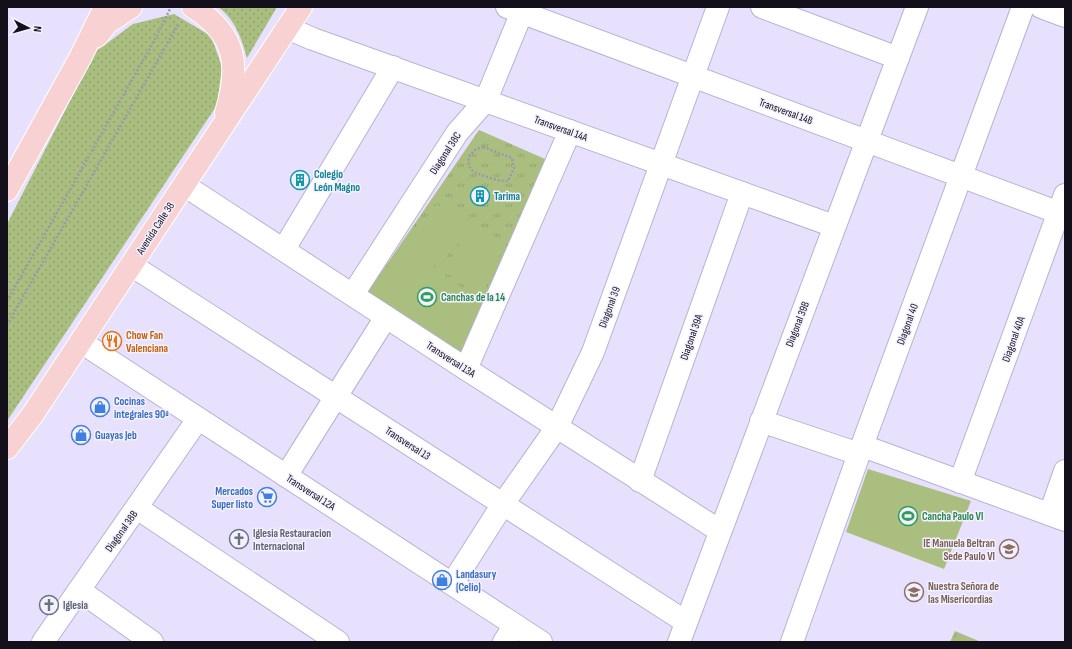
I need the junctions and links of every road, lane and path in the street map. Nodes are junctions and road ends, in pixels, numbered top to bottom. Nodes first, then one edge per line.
1 (105, 7) edge
2 (131, 7) edge
3 (171, 7) edge
4 (301, 7) edge
5 (718, 7) edge
6 (762, 7) edge
7 (917, 7) edge
8 (1023, 7) edge
9 (1041, 7) edge
10 (518, 9) edge
11 (187, 14) edge
12 (1065, 16) edge
13 (287, 28) junction
14 (80, 58) junction
15 (898, 58) junction
16 (393, 67) junction
17 (694, 76) junction
18 (486, 100) junction
19 (222, 130) junction
20 (570, 132) junction
21 (866, 141) junction
22 (512, 158) joint
23 (661, 163) junction
24 (961, 176) junction
25 (184, 184) junction
26 (7, 190) edge
27 (742, 193) junction
28 (1063, 208) edge
29 (834, 226) junction
30 (284, 249) junction
31 (131, 265) junction
32 (353, 294) junction
33 (7, 301) edge
34 (386, 317) junction
35 (7, 325) edge
36 (81, 342) junction
37 (466, 369) junction
38 (336, 396) junction
39 (33, 414) junction
40 (198, 419) junction
41 (761, 421) junction
42 (557, 427) junction
43 (7, 448) edge
44 (861, 450) junction
45 (7, 465) edge
46 (1065, 471) edge
47 (286, 476) junction
48 (640, 481) junction
49 (960, 482) junction
50 (503, 504) junction
51 (137, 508) junction
52 (1057, 517) edge
53 (720, 531) junction
54 (452, 584) junction
55 (80, 590) junction
56 (682, 632) edge
57 (510, 634) edge
58 (43, 642) edge
59 (152, 642) edge
60 (338, 642) edge
61 (541, 642) edge
62 (792, 642) edge

1 - 14 main road
2 - 14 main road
3 - 33 path
4 - 13 main road, Avenida Calle 38
5 - 17 street, Diagonal 39
6 - 15 street
7 - 15 street, Diagonal 39B
8 - 24 street, Diagonal 40
9 - 12 street
10 - 17 street, Transversal 14B
10 - 18 street, Diagonal 38C
11 - 19 main road
11 - 35 path
13 - 16 street, Transversal 14A
13 - 19 main road, Avenida Calle 38
14 - 26 main road
15 - 21 street, Diagonal 39B
16 - 18 street, Transversal 14A
16 - 30 street
17 - 21 street, Transversal 14B
17 - 23 street, Diagonal 39
18 - 20 street, Transversal 14A
18 - 32 street, Diagonal 38C
19 - 25 main road, Avenida Calle 38
20 - 23 street, Transversal 14A
20 - 37 street
21 - 24 street, Transversal 14B
21 - 29 street, Diagonal 39B
22 - 22 path
23 - 27 street, Transversal 14A
23 - 42 street, Diagonal 39
24 - 28 street, Transversal 14B
24 - 44 street, Diagonal 40
25 - 30 street, Transversal 13A
25 - 31 main road, Avenida Calle 38
27 - 29 street, Transversal 14A
27 - 48 street, Diagonal 39A
28 - 49 street, Diagonal 40A
29 - 41 street, Diagonal 39B
30 - 32 street, Transversal 13A
31 - 36 main road, Avenida Calle 38
31 - 38 street, Transversal 13
32 - 34 street, Transversal 13A
34 - 37 street, Transversal 13A
34 - 38 street
36 - 39 main road, Avenida Calle 38
36 - 40 street, Transversal 12A
37 - 42 street, Transversal 13A
38 - 47 street
38 - 50 street, Transversal 13
39 - 43 main road, Avenida Calle 38
39 - 45 main road
40 - 47 street, Transversal 12A
40 - 51 street, Diagonal 38B
41 - 44 street
41 - 53 street, Diagonal 39B
42 - 48 street, Transversal 13A
42 - 50 street, Diagonal 39
44 - 49 street
44 - 62 street, Diagonal 40
46 - 52 street
47 - 54 street, Transversal 12A
48 - 53 street, Transversal 13A
49 - 52 street
50 - 54 street, Diagonal 39
50 - 56 street, Transversal 13
51 - 55 street, Diagonal 38B
51 - 60 street
53 - 56 street, Diagonal 39B
54 - 57 street, Transversal 12A
55 - 58 street, Diagonal 38B
55 - 59 street
57 - 61 street, Transversal 12A

